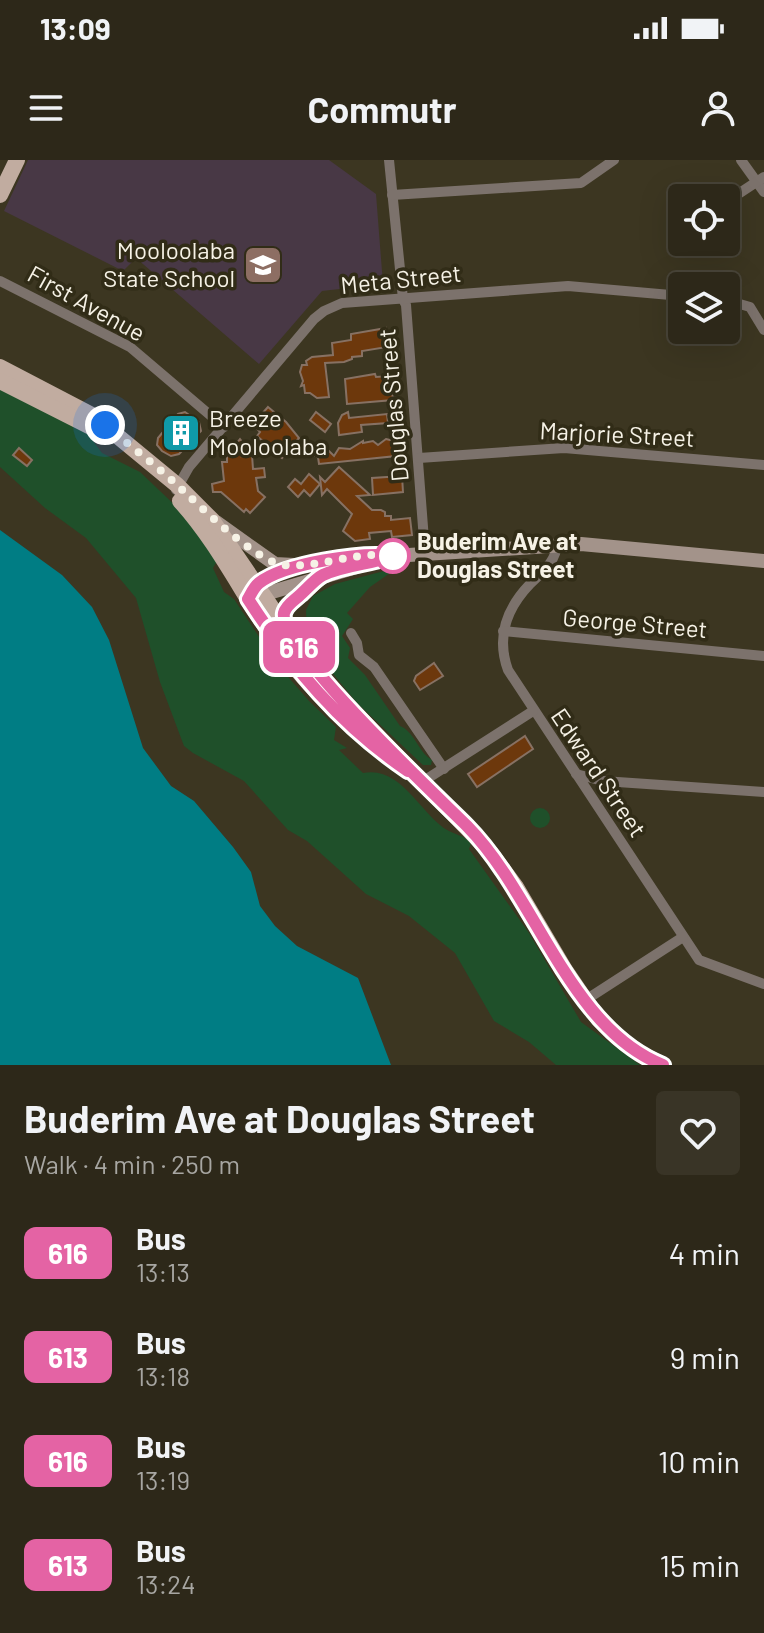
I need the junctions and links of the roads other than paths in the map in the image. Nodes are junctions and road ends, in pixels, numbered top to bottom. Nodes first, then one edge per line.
1 (6, 160) edge
2 (17, 160) edge
3 (389, 160) edge
4 (614, 160) edge
5 (741, 160) edge
6 (0, 172) edge
7 (762, 184) edge
8 (0, 195) edge
9 (392, 195) junction
10 (740, 195) edge
11 (0, 281) edge
12 (668, 295) edge
13 (403, 299) junction
14 (759, 308) edge
15 (764, 330) edge
16 (0, 367) edge
17 (0, 381) edge
18 (224, 427) junction
19 (419, 458) junction
20 (764, 465) edge
21 (177, 485) junction
22 (182, 503) junction
23 (212, 520) junction
24 (557, 544) junction
25 (425, 553) junction
26 (393, 556) junction
27 (764, 561) edge
28 (303, 565) junction
29 (322, 576) junction
30 (256, 592) junction
31 (287, 630) junction
32 (503, 631) junction
33 (351, 633) dead end
34 (764, 656) edge
35 (533, 711) junction
36 (444, 769) junction
37 (576, 774) junction
38 (422, 782) junction
39 (764, 792) edge
40 (683, 937) junction
41 (764, 984) edge
42 (584, 1001) junction
43 (663, 1065) edge

1 - 6 main road
2 - 8 main road
3 - 9 street, Douglas Street
4 - 9 street
5 - 7 street
7 - 10 street
9 - 13 street, Douglas Street
11 - 18 street, First Avenue
12 - 13 street, Meta Street
13 - 18 street, Meta Street
13 - 19 street, Douglas Street
14 - 15 street
16 - 21 main road
17 - 22 main road
18 - 21 street, Meta Street
19 - 20 street, Marjorie Street
19 - 25 street, Douglas Street
21 - 22 street
21 - 23 main road
22 - 30 main road
23 - 28 main road
23 - 30 main road
24 - 25 main road
24 - 27 main road
24 - 32 street
25 - 26 main road
26 - 28 main road
26 - 29 main road
28 - 30 main road
29 - 30 main road
29 - 31 main road
30 - 31 main road
30 - 38 main road
31 - 38 main road
32 - 34 street, George Street
32 - 35 street, Edward Street
33 - 36 street
35 - 36 street
35 - 37 street, Edward Street
36 - 38 street
37 - 39 street
37 - 40 street, Edward Street
38 - 42 main road
40 - 41 street, Edward Street
40 - 42 street
42 - 43 main road

